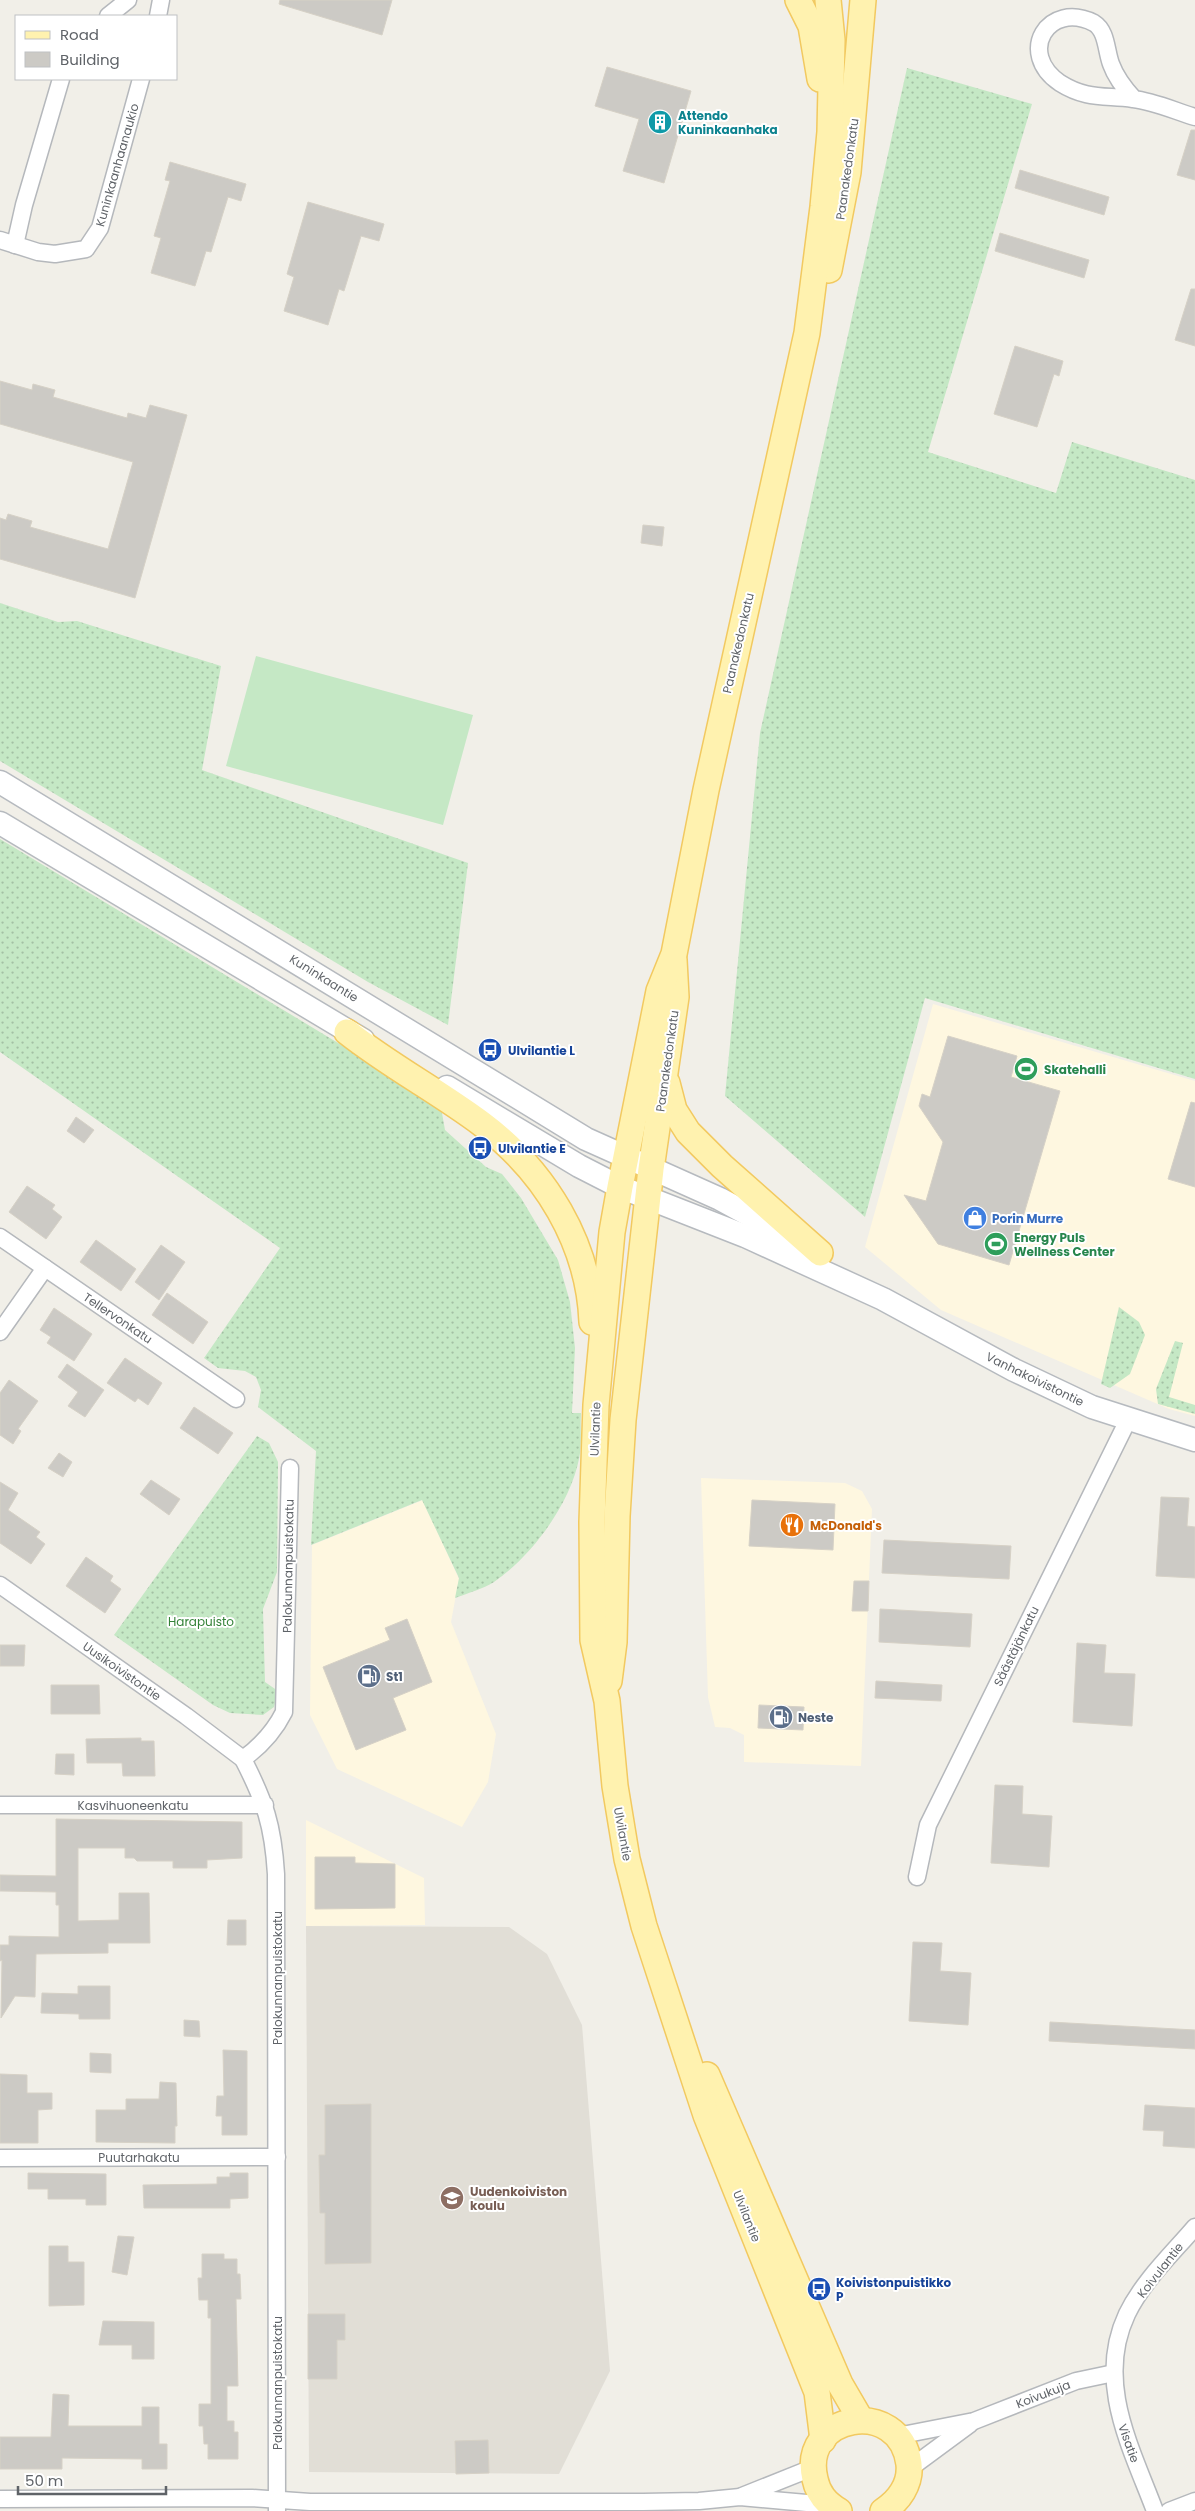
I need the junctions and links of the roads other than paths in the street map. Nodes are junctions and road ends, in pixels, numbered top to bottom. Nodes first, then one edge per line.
1 (128, 0) edge
2 (161, 0) edge
3 (798, 0) edge
4 (828, 0) edge
5 (863, 0) edge
6 (109, 15) edge
7 (158, 15) edge
8 (61, 80) edge
9 (141, 80) edge
10 (1134, 98) junction
11 (1195, 118) edge
12 (830, 132) junction
13 (8, 242) edge
14 (807, 333) junction
15 (0, 782) edge
16 (0, 823) edge
17 (674, 954) junction
18 (348, 1032) junction
19 (665, 1077) junction
20 (626, 1158) junction
21 (651, 1169) junction
22 (620, 1186) junction
23 (648, 1198) junction
24 (0, 1237) edge
25 (820, 1253) junction
26 (45, 1268) junction
27 (883, 1299) junction
28 (0, 1332) edge
29 (236, 1398) dead end
30 (596, 1404) junction
31 (1128, 1420) junction
32 (1195, 1440) edge
33 (290, 1468) dead end
34 (0, 1585) edge
35 (606, 1701) junction
36 (243, 1759) junction
37 (0, 1805) edge
38 (265, 1805) junction
39 (917, 1877) dead end
40 (667, 1991) junction
41 (277, 2157) junction
42 (0, 2158) edge
43 (1195, 2227) edge
44 (1114, 2373) junction
45 (861, 2420) junction
46 (974, 2421) junction
47 (897, 2436) junction
48 (822, 2440) junction
49 (812, 2468) junction
50 (909, 2469) junction
51 (740, 2497) junction
52 (0, 2499) edge
53 (1195, 2501) edge
54 (277, 2505) edge
55 (895, 2506) edge
56 (644, 2507) edge
57 (834, 2508) edge
58 (1155, 2511) edge
59 (1170, 2511) edge

1 - 6 street
2 - 7 street
3 - 12 main road
4 - 12 main road, Paanakedonkatu
5 - 14 main road, Paanakedonkatu
8 - 13 street
9 - 13 street, Kuninkaanhaanaukio
10 - 10 street
10 - 11 street
12 - 14 main road, Paanakedonkatu
14 - 17 main road, Paanakedonkatu
15 - 20 main road, Kuninkaantie
16 - 18 main road
17 - 19 main road, Paanakedonkatu
17 - 20 main road, Paanakedonkatu
18 - 22 main road
18 - 30 main road
19 - 21 main road, Paanakedonkatu
19 - 25 main road
20 - 21 main road, Kuninkaantie
20 - 22 main road, Ulvilantie
21 - 23 main road, Ulvilantie
21 - 25 main road, Vanhakoivistontie
22 - 23 main road, Vanhakoivistontie
22 - 30 main road, Ulvilantie
23 - 27 main road, Vanhakoivistontie
23 - 35 main road, Ulvilantie
24 - 26 street, Tellervonkatu
25 - 27 main road, Vanhakoivistontie
26 - 28 street
26 - 29 street, Tellervonkatu
27 - 31 main road, Vanhakoivistontie
30 - 35 main road, Ulvilantie
31 - 32 main road, Vanhakoivistontie
31 - 39 street, Säästäjänkatu
33 - 36 street, Palokunnanpuistokatu
34 - 36 street, Uusikoivistontie
35 - 40 main road, Ulvilantie
36 - 38 street, Palokunnanpuistokatu
37 - 38 street, Kasvihuoneenkatu
38 - 41 street, Palokunnanpuistokatu
40 - 45 main road, Ulvilantie
40 - 48 main road, Ulvilantie
41 - 42 street, Puutarhakatu
41 - 54 street, Palokunnanpuistokatu
43 - 44 street, Koivulantie
44 - 46 street, Koivukuja
44 - 58 street, Visatie
45 - 47 main road
45 - 48 main road
46 - 47 street, Koivukuja
46 - 50 street, Koivukuja
47 - 50 main road
48 - 49 main road
49 - 51 street
49 - 57 main road
50 - 55 main road
51 - 56 street
51 - 57 street
52 - 54 street
53 - 59 street
54 - 56 street

